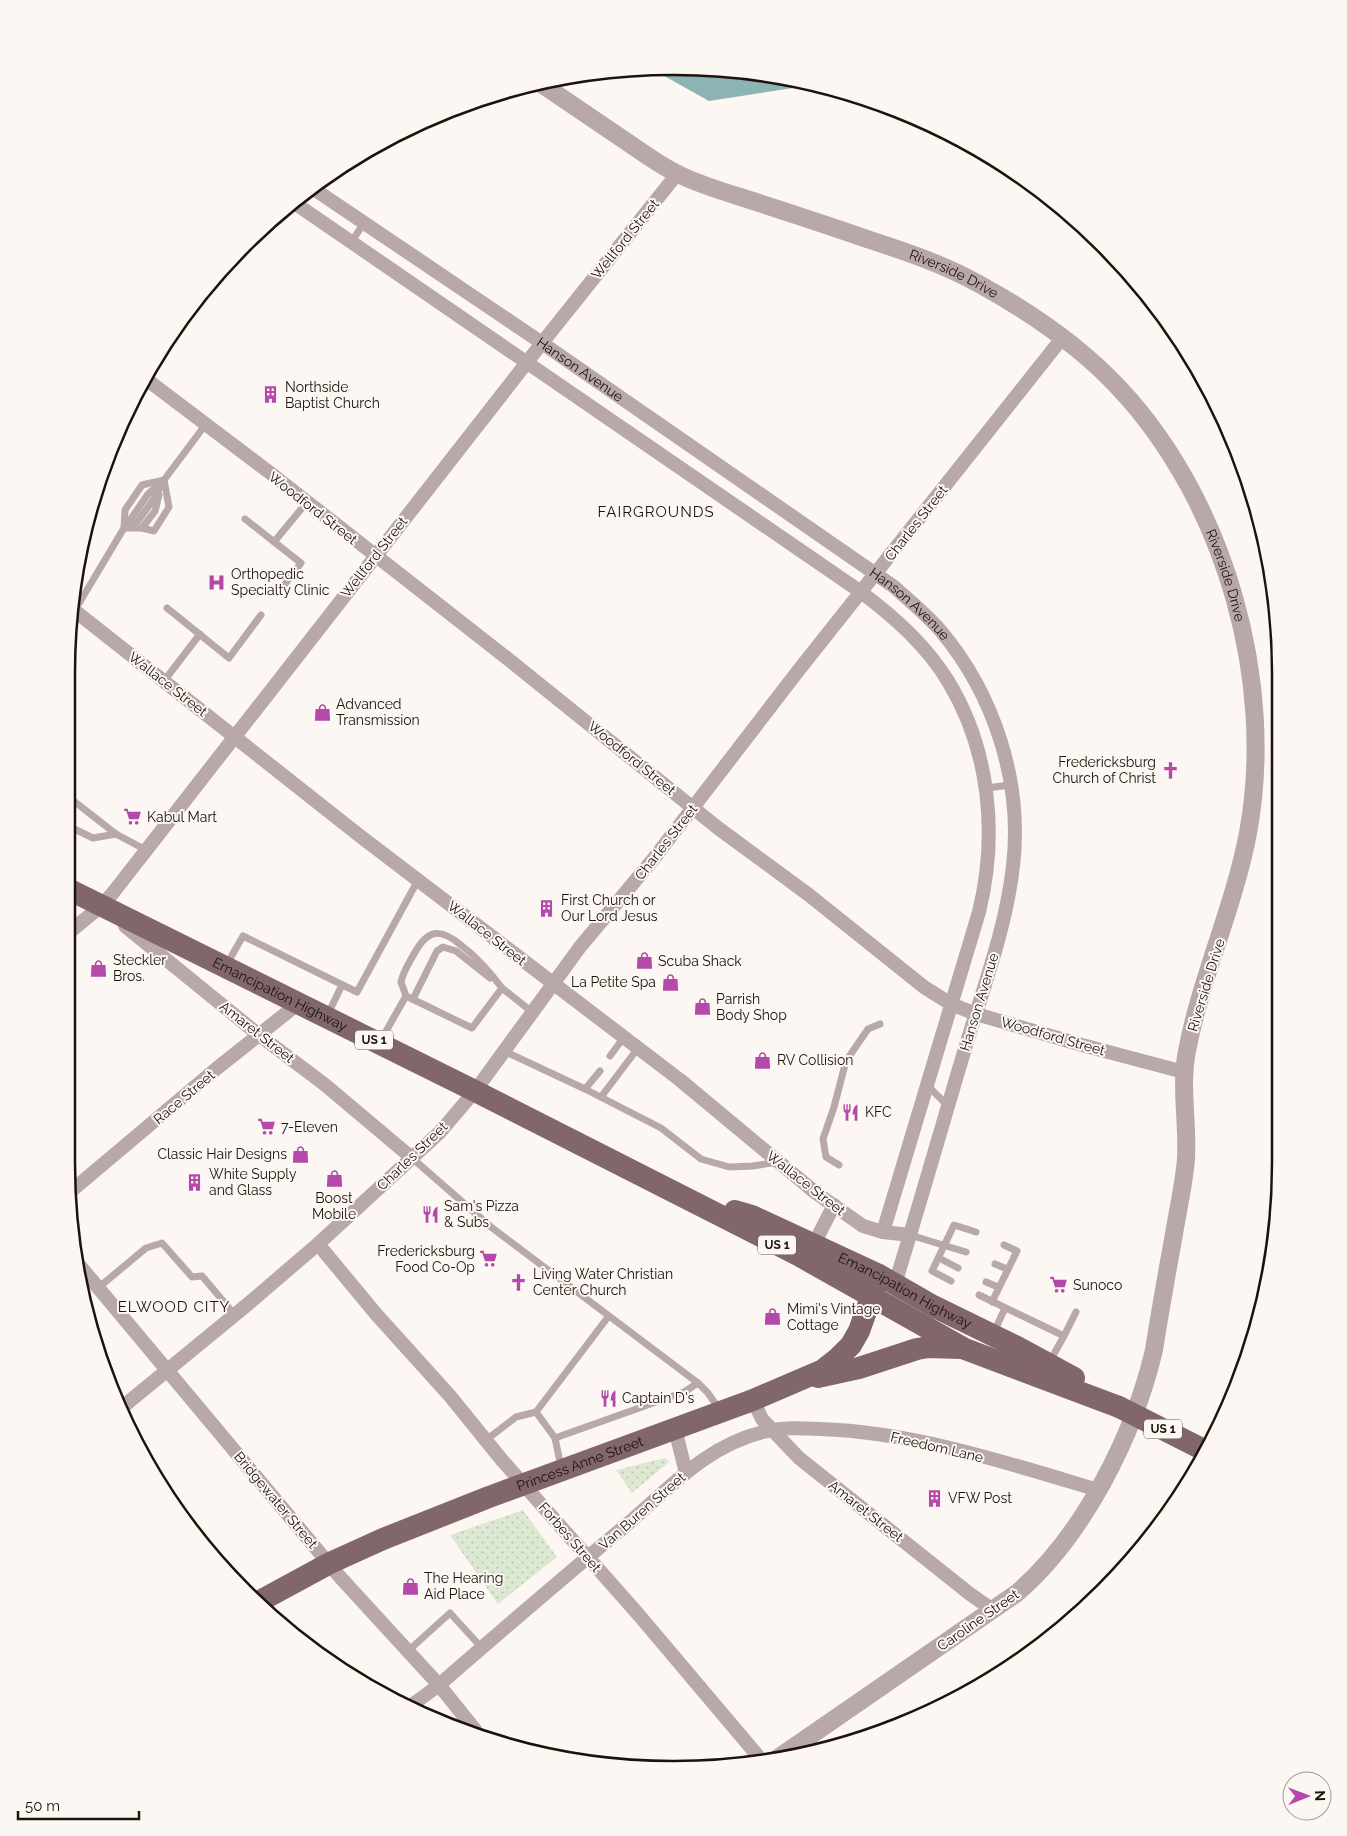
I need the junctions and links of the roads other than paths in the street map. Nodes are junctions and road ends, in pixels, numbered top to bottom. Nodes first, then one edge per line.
1 (549, 89) edge
2 (677, 174) junction
3 (319, 192) edge
4 (300, 207) edge
5 (364, 223) junction
6 (352, 241) junction
7 (1062, 337) junction
8 (542, 343) junction
9 (526, 363) junction
10 (151, 382) edge
11 (206, 424) junction
12 (164, 480) junction
13 (307, 502) junction
14 (244, 519) dead end
15 (124, 528) junction
16 (142, 528) junction
17 (274, 542) junction
18 (375, 556) junction
19 (875, 574) junction
20 (282, 588) dead end
21 (861, 592) junction
22 (79, 601) edge
23 (166, 608) dead end
24 (78, 613) edge
25 (262, 615) dead end
26 (200, 634) junction
27 (164, 681) junction
28 (234, 736) junction
29 (1011, 784) junction
30 (986, 788) junction
31 (75, 802) edge
32 (694, 808) junction
33 (75, 829) edge
34 (116, 834) junction
35 (146, 850) junction
36 (418, 880) junction
37 (75, 893) edge
38 (101, 906) junction
39 (75, 928) edge
40 (226, 967) junction
41 (553, 984) junction
42 (342, 985) junction
43 (502, 988) junction
44 (406, 996) junction
45 (413, 999) junction
46 (299, 1003) junction
47 (951, 1004) junction
48 (532, 1012) junction
49 (976, 1014) junction
50 (327, 1017) junction
51 (880, 1024) dead end
52 (260, 1035) junction
53 (624, 1037) junction
54 (379, 1043) junction
55 (638, 1048) junction
56 (503, 1051) junction
57 (610, 1056) dead end
58 (600, 1071) dead end
59 (1184, 1072) junction
60 (927, 1085) junction
61 (585, 1089) junction
62 (475, 1091) junction
63 (600, 1097) junction
64 (948, 1106) junction
65 (412, 1158) junction
66 (778, 1162) junction
67 (838, 1164) dead end
68 (76, 1187) edge
69 (680, 1196) junction
70 (834, 1205) junction
71 (883, 1232) junction
72 (976, 1232) dead end
73 (910, 1235) junction
74 (318, 1244) junction
75 (814, 1244) junction
76 (944, 1245) junction
77 (1004, 1245) dead end
78 (966, 1252) dead end
79 (938, 1258) junction
80 (995, 1264) dead end
81 (958, 1268) dead end
82 (1007, 1269) junction
83 (86, 1273) edge
84 (887, 1280) junction
85 (952, 1281) dead end
86 (986, 1282) dead end
87 (998, 1287) junction
88 (98, 1288) junction
89 (979, 1295) dead end
90 (872, 1297) junction
91 (992, 1302) junction
92 (1005, 1308) junction
93 (1076, 1312) dead end
94 (235, 1315) junction
95 (608, 1316) junction
96 (992, 1335) junction
97 (1064, 1336) junction
98 (965, 1349) junction
99 (1049, 1364) junction
100 (167, 1371) junction
101 (802, 1380) junction
102 (698, 1383) junction
103 (753, 1400) junction
104 (126, 1404) edge
105 (1119, 1407) junction
106 (536, 1412) junction
107 (721, 1412) junction
108 (675, 1429) junction
109 (772, 1430) junction
110 (1126, 1435) joint
111 (554, 1438) junction
112 (486, 1440) junction
113 (1199, 1448) edge
114 (562, 1470) junction
115 (686, 1473) junction
116 (524, 1485) junction
117 (1098, 1490) junction
118 (587, 1558) junction
119 (330, 1564) junction
120 (264, 1599) edge
121 (993, 1610) junction
122 (482, 1648) junction
123 (408, 1651) junction
124 (438, 1685) junction
125 (416, 1702) edge
126 (471, 1725) edge
127 (792, 1749) edge
128 (757, 1755) edge

1 - 2 street, Riverside Drive
2 - 7 street, Riverside Drive
2 - 8 street, Wellford Street
3 - 5 street, Hanson Avenue
4 - 6 street, Hanson Avenue
5 - 6 lane
5 - 8 street, Hanson Avenue
6 - 9 street, Hanson Avenue
7 - 19 street, Charles Street
7 - 59 street, Riverside Drive
8 - 9 street, Wellford Street
8 - 19 street, Hanson Avenue
9 - 18 street, Wellford Street
9 - 21 street, Hanson Avenue
10 - 11 street, Woodford Street
11 - 12 lane
11 - 13 street, Woodford Street
12 - 15 lane
12 - 15 lane
12 - 16 lane
12 - 16 lane
13 - 17 lane
13 - 18 street, Woodford Street
14 - 17 lane
15 - 16 lane
15 - 22 lane
17 - 20 lane
18 - 28 street, Wellford Street
18 - 32 street, Woodford Street
19 - 21 street, Charles Street
19 - 29 street, Hanson Avenue
21 - 30 street, Hanson Avenue
21 - 32 street, Charles Street
23 - 26 lane
24 - 27 street, Wallace Street
25 - 26 lane
26 - 27 lane
27 - 28 street, Wallace Street
28 - 35 street, Wellford Street
28 - 36 street, Wallace Street
29 - 30 lane
29 - 49 street, Hanson Avenue
30 - 47 street, Hanson Avenue
31 - 34 lane
32 - 41 street, Charles Street
32 - 47 street, Woodford Street
33 - 34 lane
34 - 35 lane
35 - 38 street, Wellford Street
36 - 41 street, Wallace Street
36 - 42 lane
37 - 38 main road, Emancipation Highway / US 1
38 - 39 street, Wellford Street
38 - 40 main road, Emancipation Highway / US 1
38 - 52 street, Amaret Street
40 - 42 lane
40 - 46 main road, Emancipation Highway / US 1
41 - 48 street, Charles Street
41 - 53 street, Wallace Street
42 - 50 lane
43 - 44 lane
43 - 45 lane
43 - 45 lane
43 - 48 lane
44 - 45 lane
44 - 54 lane
46 - 50 main road, Emancipation Highway / US 1
46 - 52 street, Race Street
47 - 49 street, Woodford Street
47 - 60 street, Hanson Avenue
48 - 56 street, Charles Street
49 - 59 street, Woodford Street
49 - 64 street, Hanson Avenue
50 - 54 main road, Emancipation Highway / US 1
51 - 67 lane
52 - 65 street, Amaret Street
52 - 68 street, Race Street
53 - 55 street, Wallace Street
53 - 57 lane
54 - 62 main road, Emancipation Highway / US 1
55 - 63 lane
55 - 66 street, Wallace Street
56 - 61 lane
56 - 62 street, Charles Street
58 - 61 lane
59 - 110 street, Riverside Drive
60 - 64 lane
60 - 71 street, Hanson Avenue
61 - 63 lane
62 - 65 street, Charles Street
62 - 69 main road, Emancipation Highway / US 1
63 - 66 lane
64 - 73 street, Hanson Avenue
65 - 74 street, Charles Street
65 - 95 lane
66 - 70 street, Wallace Street
69 - 75 main road, Emancipation Highway / US 1
69 - 90 main road, Emancipation Highway / US 1
70 - 71 street, Wallace Street
70 - 75 street
71 - 73 street, Wallace Street
72 - 76 lane
73 - 76 lane
73 - 84 street, Hanson Avenue
74 - 94 street, Charles Street
74 - 112 street, Forbes Street
75 - 84 main road, Emancipation Highway / US 1
76 - 78 lane
76 - 79 lane
77 - 82 lane
79 - 81 lane
79 - 85 lane
80 - 82 lane
82 - 87 lane
83 - 88 street, Bridgewater Street
84 - 90 main road, Hanson Avenue
84 - 96 main road, Emancipation Highway / US 1
86 - 87 lane
87 - 91 lane
88 - 94 lane
88 - 100 street, Bridgewater Street
89 - 91 lane
90 - 98 main road, Emancipation Highway / US 1
90 - 101 main road, Princess Anne Street
91 - 92 lane
92 - 96 lane
92 - 97 lane
93 - 97 lane
94 - 100 street, Charles Street
95 - 102 lane
95 - 106 lane
96 - 99 main road, Emancipation Highway / US 1
97 - 99 lane
98 - 101 main road
98 - 105 main road, Emancipation Highway / US 1
99 - 105 main road, Emancipation Highway / US 1
100 - 104 street, Charles Street
100 - 119 street, Bridgewater Street
101 - 103 main road, Princess Anne Street
102 - 107 lane
102 - 111 lane
103 - 107 main road, Princess Anne Street
103 - 109 street, Amaret Street
105 - 113 main road, Emancipation Highway / US 1, bridge
106 - 111 lane
106 - 112 lane
107 - 108 main road, Princess Anne Street
108 - 114 main road, Princess Anne Street
108 - 115 street
109 - 115 street, Van Buren Street
109 - 117 street, Freedom Lane
109 - 121 street, Amaret Street
110 - 117 street, Caroline Street
111 - 114 lane
112 - 116 street, Forbes Street
114 - 116 main road, Princess Anne Street
115 - 118 street, Van Buren Street
116 - 118 street, Forbes Street
116 - 119 main road, Princess Anne Street
117 - 121 street, Caroline Street
118 - 122 street, Van Buren Street
118 - 128 street, Forbes Street
119 - 120 main road, Princess Anne Street
119 - 123 street, Bridgewater Street
121 - 127 street, Caroline Street
122 - 123 lane
122 - 124 street, Van Buren Street
123 - 124 street, Bridgewater Street
124 - 125 street, Van Buren Street
124 - 126 street, Bridgewater Street

